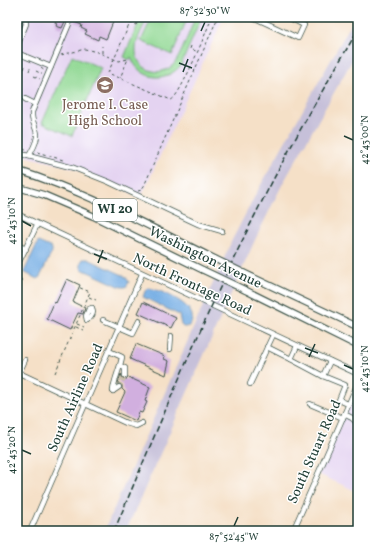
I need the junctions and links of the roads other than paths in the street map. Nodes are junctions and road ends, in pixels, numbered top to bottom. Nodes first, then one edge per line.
1 (25, 17) edge
2 (72, 17) edge
3 (253, 17) edge
4 (288, 17) edge
5 (17, 46) edge
6 (17, 53) edge
7 (51, 68) junction
8 (24, 99) dead end
9 (35, 104) junction
10 (17, 154) edge
11 (29, 156) junction
12 (17, 170) edge
13 (17, 187) edge
14 (17, 214) edge
15 (37, 225) junction
16 (222, 231) dead end
17 (17, 245) edge
18 (26, 249) junction
19 (17, 266) edge
20 (142, 274) junction
21 (103, 320) dead end
22 (139, 321) dead end
23 (119, 327) junction
24 (358, 327) edge
25 (273, 335) junction
26 (171, 336) dead end
27 (297, 346) junction
28 (358, 346) edge
29 (267, 347) junction
30 (170, 349) dead end
31 (109, 351) junction
32 (291, 359) junction
33 (25, 360) dead end
34 (330, 361) junction
35 (120, 366) junction
36 (18, 373) edge
37 (358, 374) edge
38 (125, 376) dead end
39 (323, 376) junction
40 (358, 383) edge
41 (250, 384) dead end
42 (119, 387) dead end
43 (86, 404) junction
44 (310, 404) dead end
45 (348, 404) junction
46 (343, 416) junction
47 (142, 423) dead end
48 (358, 424) edge
49 (30, 531) edge
50 (293, 531) edge

1 - 5 street
2 - 7 street
3 - 4 street
6 - 7 street
7 - 9 street
8 - 9 street
9 - 11 street
10 - 11 street, Washington Avenue
11 - 16 street, Washington Avenue
12 - 24 main road, Washington Avenue / WI 20, bridge
13 - 28 main road, Washington Avenue / WI 20, bridge
14 - 15 street, North Frontage Road
15 - 18 street
15 - 20 street, North Frontage Road
17 - 18 street
18 - 19 street
20 - 23 street, South Airline Road
20 - 25 street, North Frontage Road
21 - 23 street
22 - 23 street
23 - 31 street, South Airline Road
25 - 27 street, North Frontage Road
25 - 29 street
26 - 30 street
27 - 32 street
27 - 34 street, North Frontage Road
29 - 32 street
29 - 41 street
31 - 35 street
31 - 43 street, South Airline Road
32 - 39 street
33 - 36 street
34 - 37 street, North Frontage Road
34 - 39 street
35 - 38 street
35 - 42 street
36 - 43 street
39 - 45 street
40 - 45 street, South Stuart Road
43 - 47 street
43 - 49 street, South Airline Road
44 - 46 street
45 - 46 street, South Stuart Road
46 - 48 street
46 - 50 street, South Stuart Road

